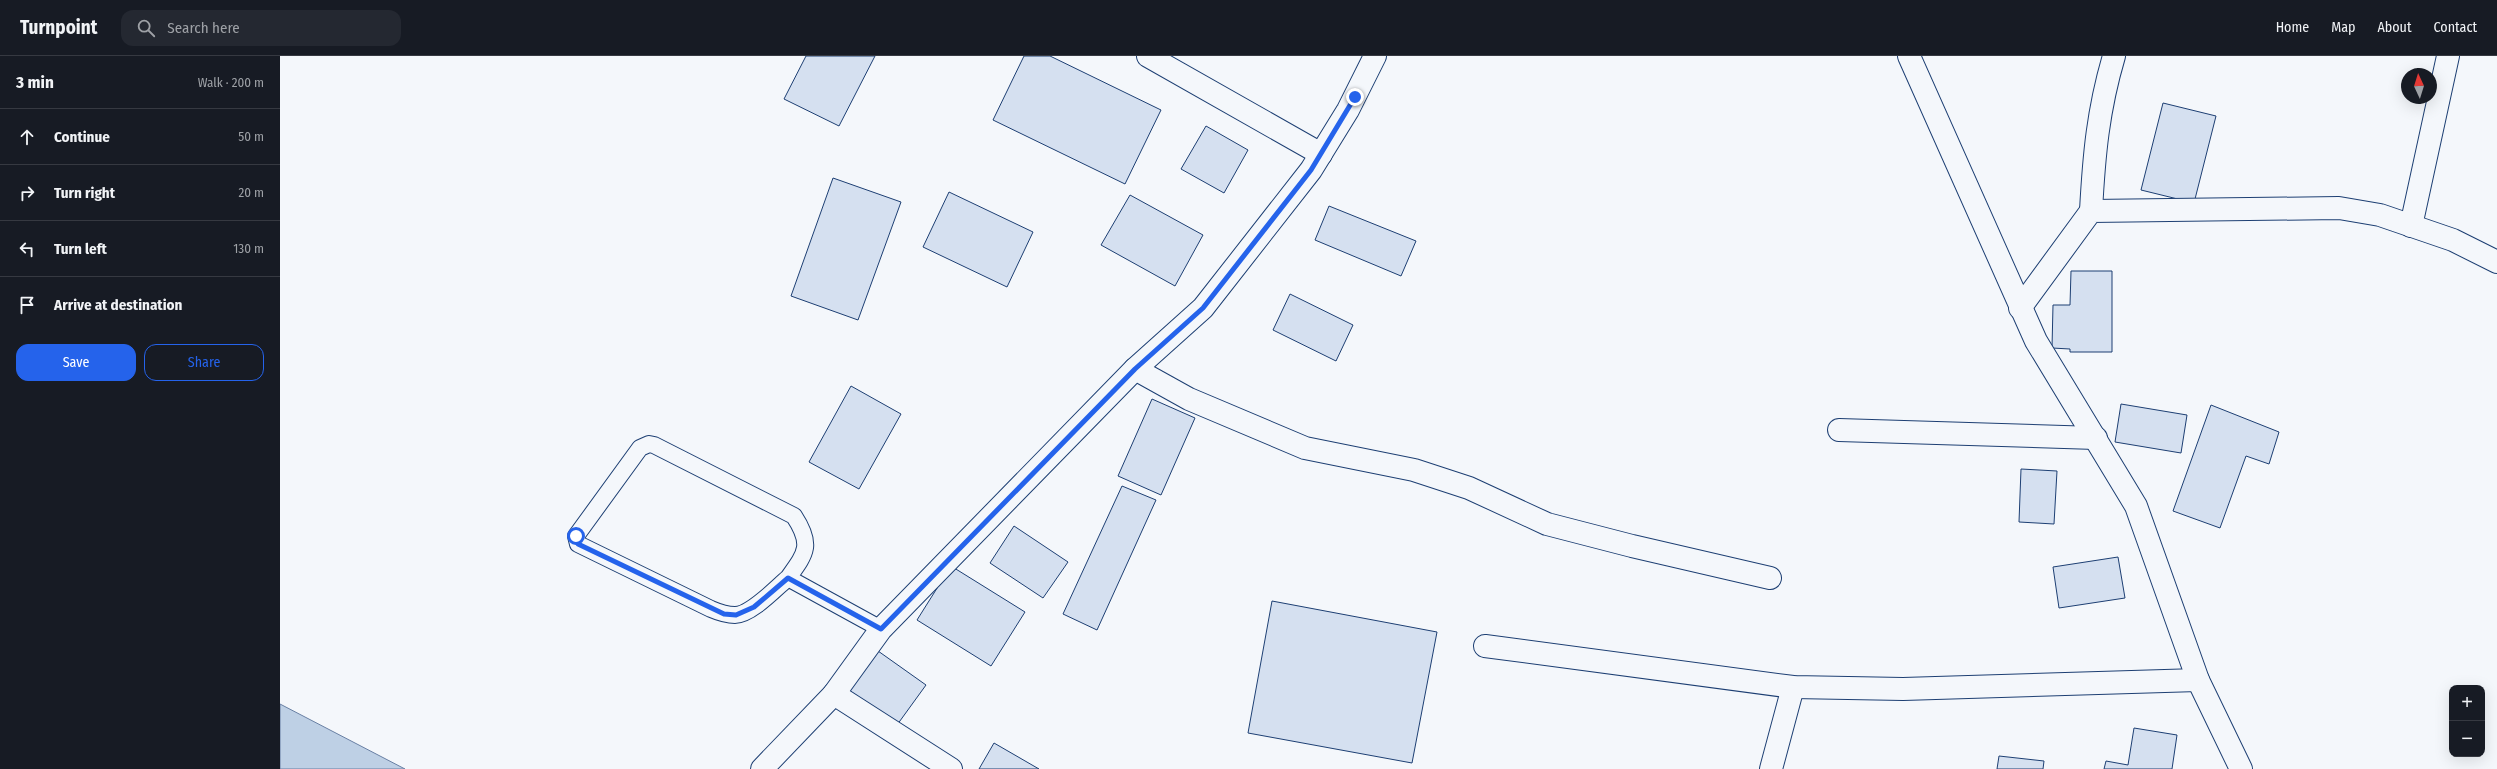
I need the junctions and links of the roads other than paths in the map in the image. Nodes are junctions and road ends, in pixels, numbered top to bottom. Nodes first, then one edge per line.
1 (1148, 56) edge
2 (1375, 56) edge
3 (1909, 56) edge
4 (2114, 56) edge
5 (2448, 56) edge
6 (1321, 154) junction
7 (2091, 211) junction
8 (2411, 226) junction
9 (2497, 262) edge
10 (2020, 308) junction
11 (1135, 369) junction
12 (1839, 430) dead end
13 (2096, 438) junction
14 (788, 578) junction
15 (1770, 578) dead end
16 (881, 629) junction
17 (1485, 646) dead end
18 (2198, 680) junction
19 (1793, 687) junction
20 (834, 694) junction
21 (762, 769) edge
22 (951, 769) edge
23 (1771, 769) edge
24 (2241, 769) edge

1 - 6 street
2 - 6 street
3 - 10 street
4 - 7 street
5 - 8 street
6 - 11 street
7 - 8 street
7 - 10 street
8 - 9 street
10 - 13 street
11 - 15 street
11 - 16 street
12 - 13 street
13 - 18 street
14 - 14 lane
14 - 16 lane
16 - 20 street
17 - 19 street
18 - 19 street
18 - 24 street
19 - 23 street
20 - 21 street
20 - 22 street

